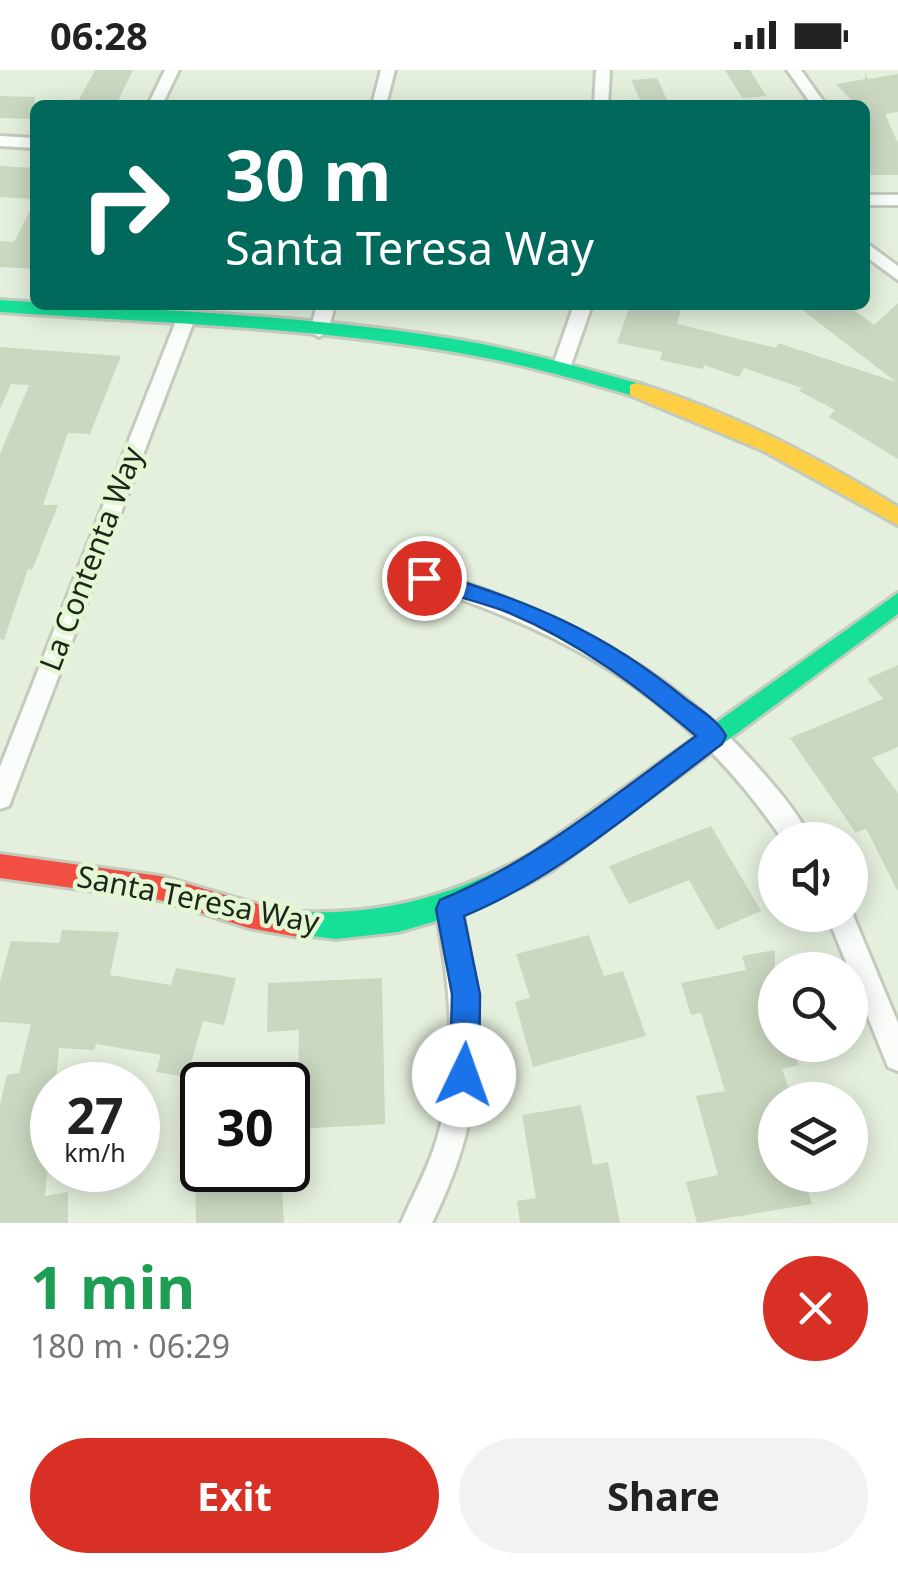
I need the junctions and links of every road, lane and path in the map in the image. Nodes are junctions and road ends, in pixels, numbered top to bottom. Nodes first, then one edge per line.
1 (172, 70) edge
2 (388, 70) edge
3 (603, 70) edge
4 (796, 70) edge
5 (157, 100) edge
6 (379, 100) edge
7 (600, 100) edge
8 (817, 100) edge
9 (0, 140) edge
10 (30, 143) edge
11 (870, 200) edge
12 (898, 200) edge
13 (870, 251) edge
14 (898, 275) edge
15 (0, 306) edge
16 (30, 307) edge
17 (76, 310) edge
18 (325, 310) edge
19 (581, 310) edge
20 (185, 321) junction
21 (319, 331) junction
22 (562, 364) junction
23 (898, 517) edge
24 (424, 578) dead end
25 (898, 602) edge
26 (714, 736) junction
27 (0, 798) edge
28 (785, 822) edge
29 (0, 866) edge
30 (449, 909) junction
31 (847, 932) edge
32 (898, 1057) edge
33 (416, 1223) edge

1 - 5 street
2 - 6 street
3 - 7 street
4 - 8 street
9 - 10 street
11 - 12 street
13 - 14 street
15 - 16 street
17 - 20 street
18 - 21 street
19 - 22 street
20 - 21 street
20 - 27 street, La Contenta Way
21 - 22 street
22 - 23 street
24 - 26 street
25 - 26 street, Santa Teresa Way
26 - 28 street
26 - 30 street, Santa Teresa Way
29 - 30 street, Santa Teresa Way
30 - 33 street
31 - 32 street

